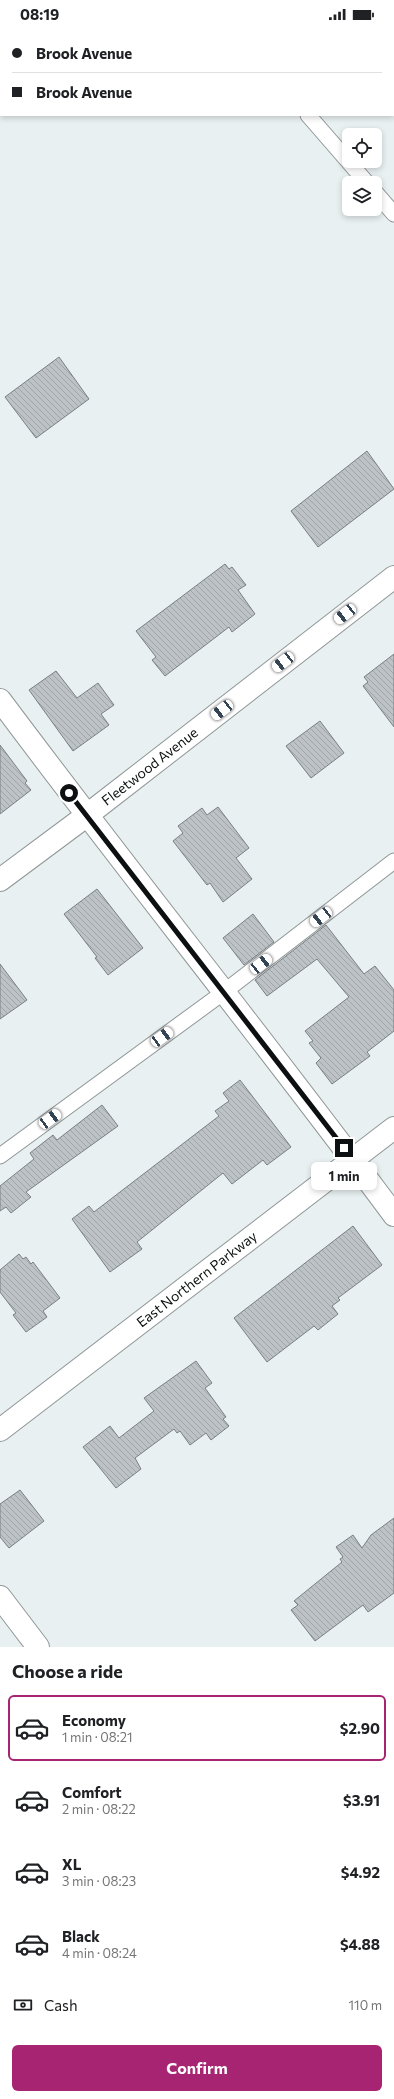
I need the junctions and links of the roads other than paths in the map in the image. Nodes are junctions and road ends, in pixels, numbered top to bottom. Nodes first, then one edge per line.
1 (309, 116) edge
2 (361, 176) edge
3 (382, 200) edge
4 (394, 214) edge
5 (394, 577) edge
6 (0, 700) edge
7 (86, 816) junction
8 (394, 861) edge
9 (0, 880) edge
10 (224, 992) junction
11 (394, 1128) edge
12 (0, 1156) edge
13 (353, 1160) junction
14 (394, 1215) edge
15 (0, 1430) edge
16 (0, 1597) edge
17 (38, 1647) edge

1 - 2 lane
3 - 4 lane
5 - 7 main road, Fleetwood Avenue
6 - 7 main road
7 - 9 main road, Fleetwood Avenue
7 - 10 main road
8 - 10 lane
10 - 12 lane
10 - 13 main road
11 - 13 main road, East Northern Parkway
13 - 14 main road
13 - 15 main road, East Northern Parkway
16 - 17 main road

